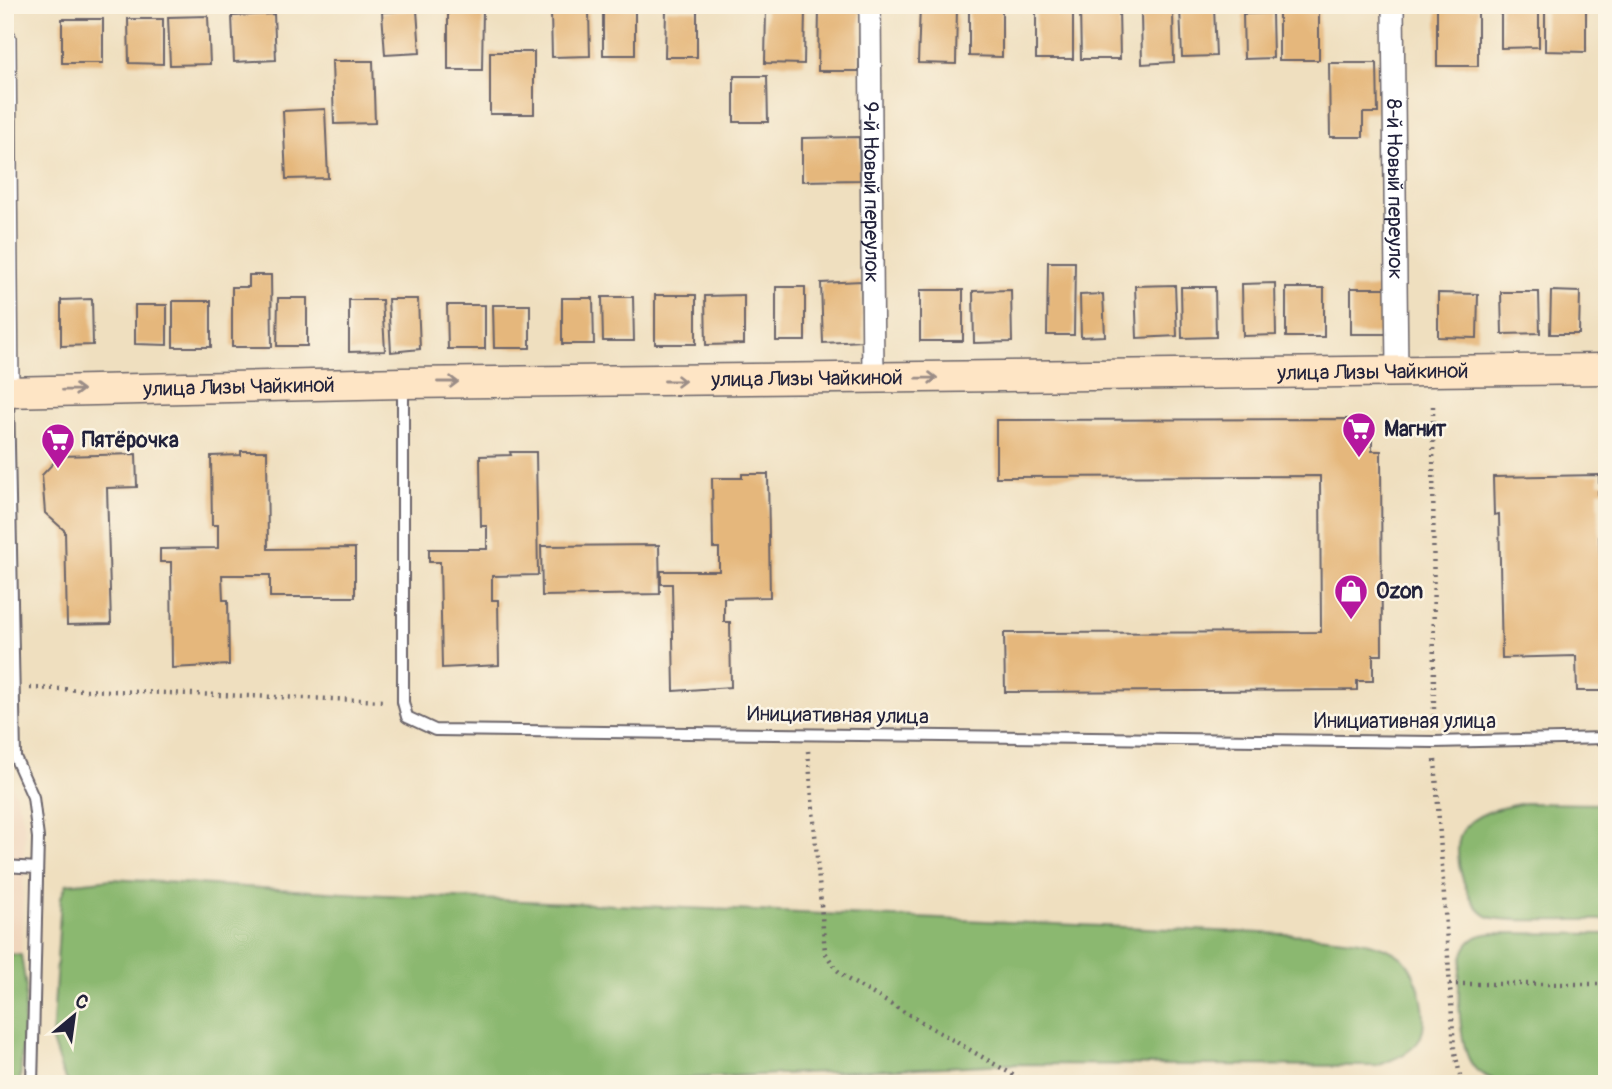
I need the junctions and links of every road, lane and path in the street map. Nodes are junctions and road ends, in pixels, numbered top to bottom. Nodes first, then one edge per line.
1 (870, 5) edge
2 (1393, 5) edge
3 (5, 38) edge
4 (1607, 369) edge
5 (1396, 372) junction
6 (873, 379) junction
7 (403, 383) junction
8 (7, 392) edge
9 (1433, 406) dead end
10 (13, 688) junction
11 (403, 702) junction
12 (806, 734) junction
13 (1607, 738) edge
14 (1434, 742) junction
15 (10, 757) edge
16 (5, 866) edge
17 (37, 868) junction
18 (1450, 984) junction
19 (1607, 984) edge
20 (32, 1084) edge
21 (1029, 1084) edge
22 (1462, 1084) edge

1 - 6 street, 9-й Новый переулок
2 - 5 street, 8-й Новый переулок
3 - 8 street
4 - 5 main road, улица Лизы Чайкиной
6 -> 5 main road, улица Лизы Чайкиной
7 -> 6 main road, улица Лизы Чайкиной
8 -> 7 main road, улица Лизы Чайкиной
7 - 11 lane
8 - 10 lane
9 - 14 path
10 - 11 path
10 - 15 lane
11 - 12 lane, Инициативная улица
12 - 14 lane, Инициативная улица
12 - 21 path
13 - 14 lane, Инициативная улица
14 - 18 path
15 - 17 lane
16 - 17 lane
17 - 20 lane
18 - 19 path
18 - 22 path

